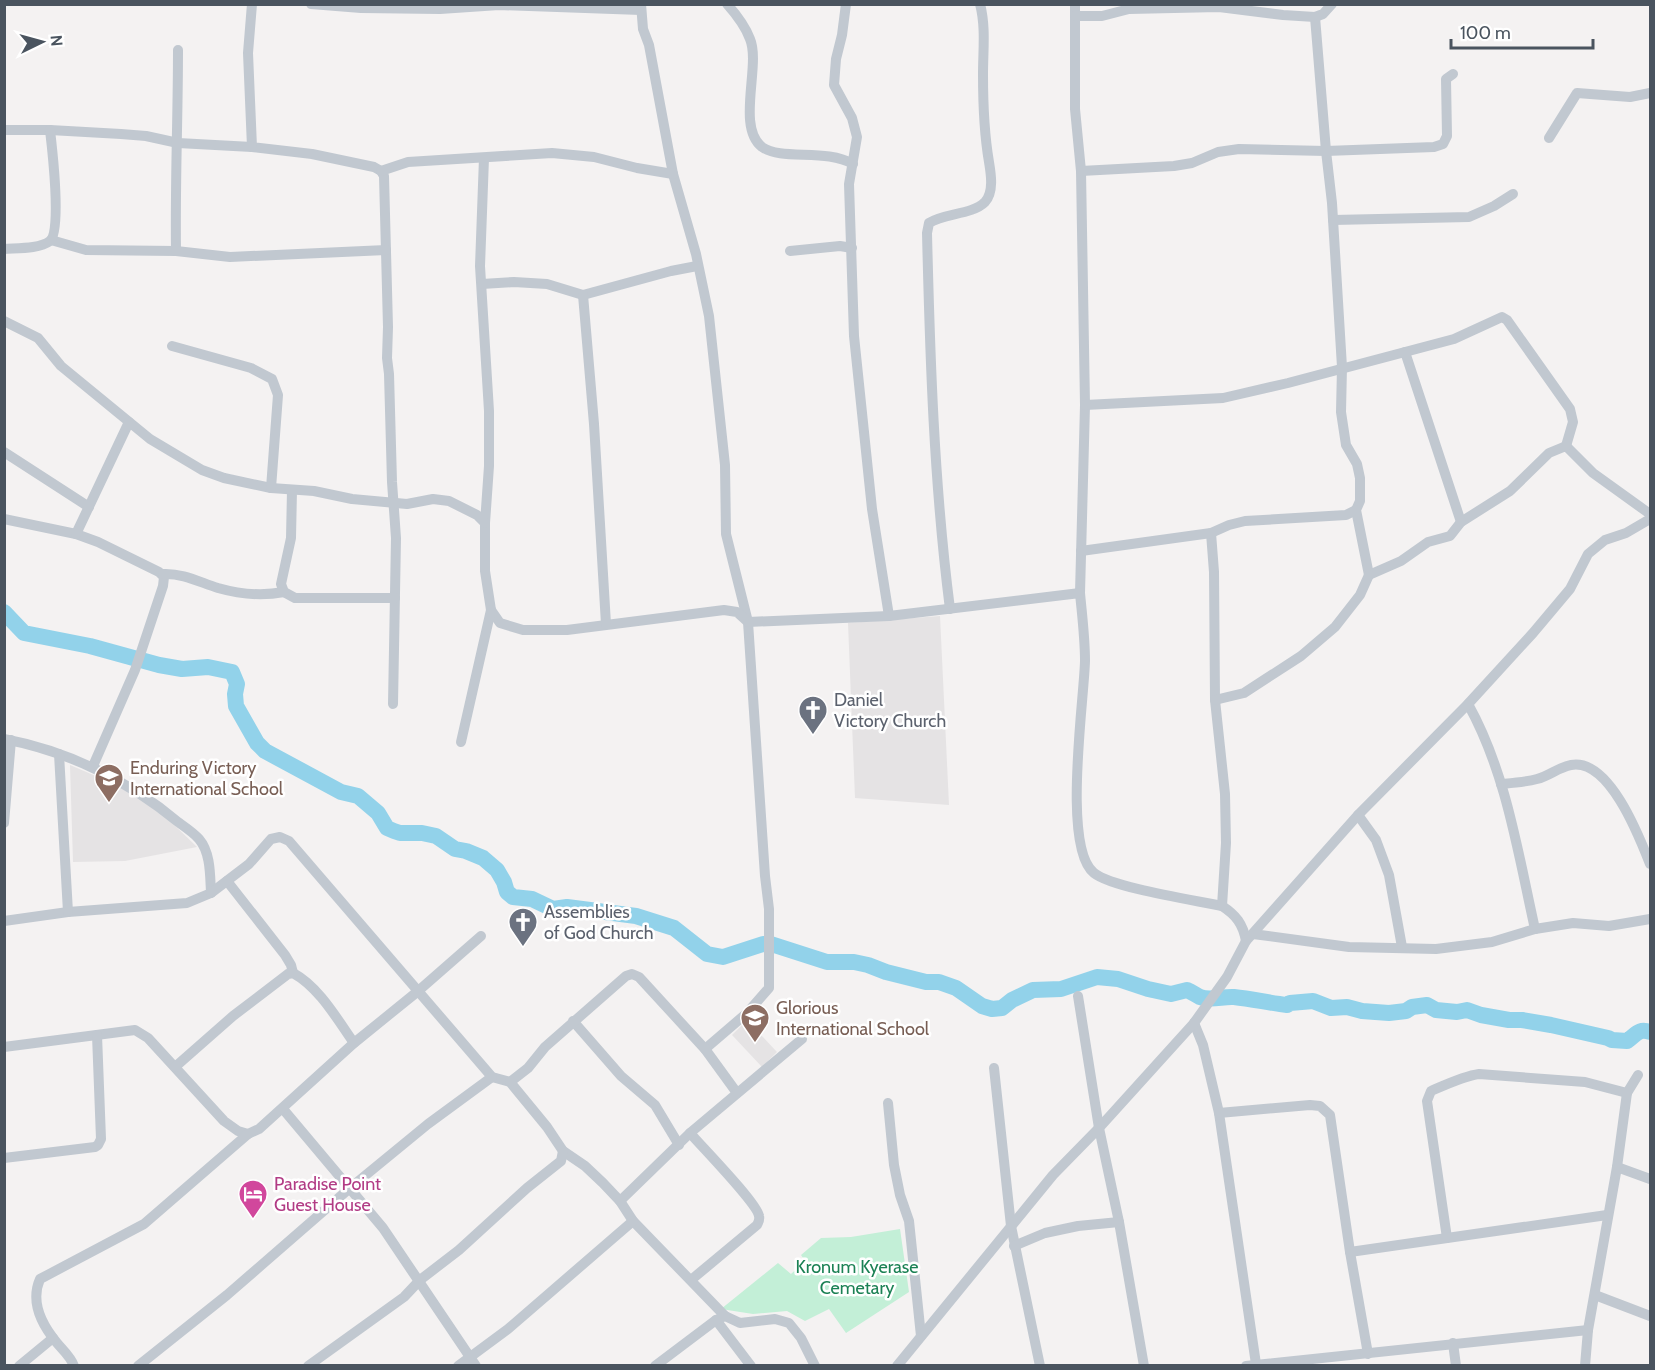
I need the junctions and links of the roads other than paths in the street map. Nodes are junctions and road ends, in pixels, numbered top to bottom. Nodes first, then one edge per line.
1 (252, 4) edge
2 (310, 4) edge
3 (727, 4) edge
4 (846, 4) edge
5 (980, 4) edge
6 (1332, 4) edge
7 (499, 5) edge
8 (641, 7) edge
9 (1075, 10) edge
10 (1315, 17) junction
11 (178, 50) dead end
12 (1452, 74) dead end
13 (1650, 93) edge
14 (4, 130) edge
15 (50, 130) junction
16 (1549, 138) dead end
17 (178, 143) junction
18 (252, 147) junction
19 (1326, 151) junction
20 (484, 158) junction
21 (853, 164) junction
22 (381, 171) junction
23 (1081, 171) junction
24 (673, 174) junction
25 (1513, 194) dead end
26 (1333, 220) junction
27 (51, 240) junction
28 (852, 248) junction
29 (4, 249) edge
30 (386, 250) junction
31 (176, 251) junction
32 (790, 251) dead end
33 (697, 266) junction
34 (482, 284) junction
35 (583, 295) junction
36 (4, 321) edge
37 (172, 346) dead end
38 (1405, 352) junction
39 (1342, 368) junction
40 (1085, 405) junction
41 (129, 422) junction
42 (1566, 446) junction
43 (4, 452) edge
44 (271, 488) junction
45 (292, 490) junction
46 (394, 504) junction
47 (89, 507) junction
48 (1356, 510) junction
49 (1650, 514) edge
50 (4, 519) edge
51 (1650, 519) edge
52 (1461, 522) junction
53 (485, 523) junction
54 (1211, 533) junction
55 (76, 534) junction
56 (1081, 551) junction
57 (163, 574) junction
58 (1369, 575) junction
59 (284, 592) junction
60 (1080, 593) junction
61 (395, 598) junction
62 (950, 609) junction
63 (492, 610) junction
64 (889, 616) junction
65 (748, 622) junction
66 (606, 624) junction
67 (1215, 700) junction
68 (393, 704) dead end
69 (1468, 704) junction
70 (8, 739) edge
71 (461, 742) dead end
72 (59, 754) junction
73 (93, 766) junction
74 (1500, 784) junction
75 (1358, 815) junction
76 (4, 823) edge
77 (1650, 864) edge
78 (227, 881) junction
79 (211, 893) junction
80 (1222, 906) junction
81 (68, 912) junction
82 (1650, 919) edge
83 (4, 921) edge
84 (1535, 929) junction
85 (481, 936) dead end
86 (1250, 937) junction
87 (1402, 947) junction
88 (293, 973) junction
89 (417, 992) junction
90 (1078, 996) dead end
91 (573, 1022) junction
92 (1194, 1023) junction
93 (97, 1035) junction
94 (802, 1039) dead end
95 (354, 1042) junction
96 (4, 1047) edge
97 (705, 1049) junction
98 (175, 1067) junction
99 (994, 1068) dead end
100 (1638, 1075) dead end
101 (492, 1077) junction
102 (510, 1082) junction
103 (737, 1093) junction
104 (1627, 1093) junction
105 (888, 1103) dead end
106 (283, 1109) junction
107 (1219, 1113) junction
108 (1099, 1128) junction
109 (690, 1133) junction
110 (248, 1134) junction
111 (679, 1145) junction
112 (563, 1150) junction
113 (4, 1158) edge
114 (1617, 1167) junction
115 (1650, 1179) edge
116 (350, 1188) junction
117 (620, 1202) junction
118 (1608, 1215) junction
119 (633, 1221) junction
120 (1119, 1222) junction
121 (1011, 1226) junction
122 (1447, 1238) junction
123 (1014, 1246) junction
124 (1350, 1252) junction
125 (420, 1280) junction
126 (691, 1280) junction
127 (1595, 1295) junction
128 (1650, 1316) edge
129 (721, 1318) junction
130 (1588, 1330) junction
131 (921, 1336) junction
132 (53, 1338) junction
133 (1453, 1343) junction
134 (910, 1351) junction
135 (1368, 1354) junction
136 (469, 1356) junction
137 (19, 1365) edge
138 (74, 1365) edge
139 (138, 1365) edge
140 (308, 1365) edge
141 (458, 1365) edge
142 (476, 1365) edge
143 (656, 1365) edge
144 (752, 1365) edge
145 (815, 1365) edge
146 (897, 1365) edge
147 (913, 1365) edge
148 (1040, 1365) edge
149 (1144, 1365) edge
150 (1251, 1365) edge
151 (1456, 1365) edge
152 (1584, 1365) edge

1 - 18 street
2 - 7 street
3 - 21 street
4 - 21 street
5 - 62 street
6 - 10 street
7 - 8 street
8 - 24 street
9 - 10 street
9 - 23 street
10 - 19 street
11 - 17 street
12 - 19 street
13 - 16 street
14 - 15 street
15 - 17 street
15 - 27 street
17 - 18 street
17 - 31 street
18 - 22 street
19 - 23 street
19 - 26 street
20 - 22 street
20 - 24 street
20 - 34 street
21 - 28 street
22 - 30 street
23 - 40 street
24 - 33 street
25 - 26 street
26 - 39 street
27 - 29 street
27 - 31 street
28 - 32 street
28 - 64 street
30 - 31 street
30 - 46 street
33 - 35 street
33 - 65 street
34 - 35 street
34 - 53 street
35 - 66 street
36 - 41 street
37 - 44 street
38 - 39 street
38 - 42 street
38 - 52 street
39 - 40 street
39 - 48 street
40 - 56 street
41 - 44 street
41 - 47 street
42 - 49 street
42 - 52 street
43 - 47 street
44 - 45 street
45 - 46 street
45 - 59 street
46 - 53 street
46 - 61 street
47 - 55 street
48 - 54 street
48 - 58 street
50 - 55 street
51 - 69 street
52 - 58 street
53 - 63 street
54 - 56 street
54 - 67 street
55 - 57 street
56 - 60 street
57 - 59 street
57 - 73 street
58 - 67 street
59 - 61 street
60 - 62 street
60 - 80 street
61 - 68 street
62 - 64 street
63 - 66 street
63 - 71 street
64 - 65 street
65 - 66 street
65 - 97 street
67 - 80 street
69 - 74 street
69 - 75 street
70 - 72 street
70 - 76 street
72 - 73 street
72 - 81 street
73 - 79 street
74 - 77 street
74 - 84 street
75 - 86 street
75 - 87 street
78 - 79 street
78 - 88 street
78 - 89 street
79 - 81 street
80 - 86 street
81 - 83 street
82 - 84 street
84 - 87 street
85 - 89 street
86 - 87 street
86 - 92 street
88 - 95 street
88 - 98 street
89 - 95 street
89 - 101 street
90 - 108 street
91 - 97 street
91 - 102 street
91 - 111 street
92 - 107 street
92 - 108 street
93 - 96 street
93 - 98 street
93 - 113 street
94 - 103 street
95 - 106 street
97 - 103 street
98 - 110 street
99 - 121 street
100 - 104 street
101 - 102 street
101 - 116 street
102 - 112 street
103 - 109 street
104 - 114 street
104 - 122 street
105 - 131 street
106 - 110 street
106 - 116 street
107 - 124 street
107 - 150 street
108 - 120 street
108 - 121 street
109 - 111 street
109 - 126 street
110 - 132 street
111 - 117 street
112 - 117 street
112 - 125 street
114 - 115 street
114 - 118 street
116 - 125 street
116 - 139 street
117 - 119 street
118 - 122 street
118 - 127 street
119 - 126 street
119 - 136 street
120 - 123 street
120 - 149 street
121 - 123 street
121 - 131 street
122 - 124 street
123 - 148 street
124 - 135 street
125 - 136 street
125 - 140 street
126 - 129 street
127 - 128 street
127 - 130 street
129 - 143 street
129 - 144 street
129 - 145 street
130 - 133 street
130 - 152 street
131 - 134 street
132 - 137 street
132 - 138 street
133 - 135 street
133 - 151 street
134 - 146 street
134 - 147 street
135 - 150 street
136 - 141 street
136 - 142 street

